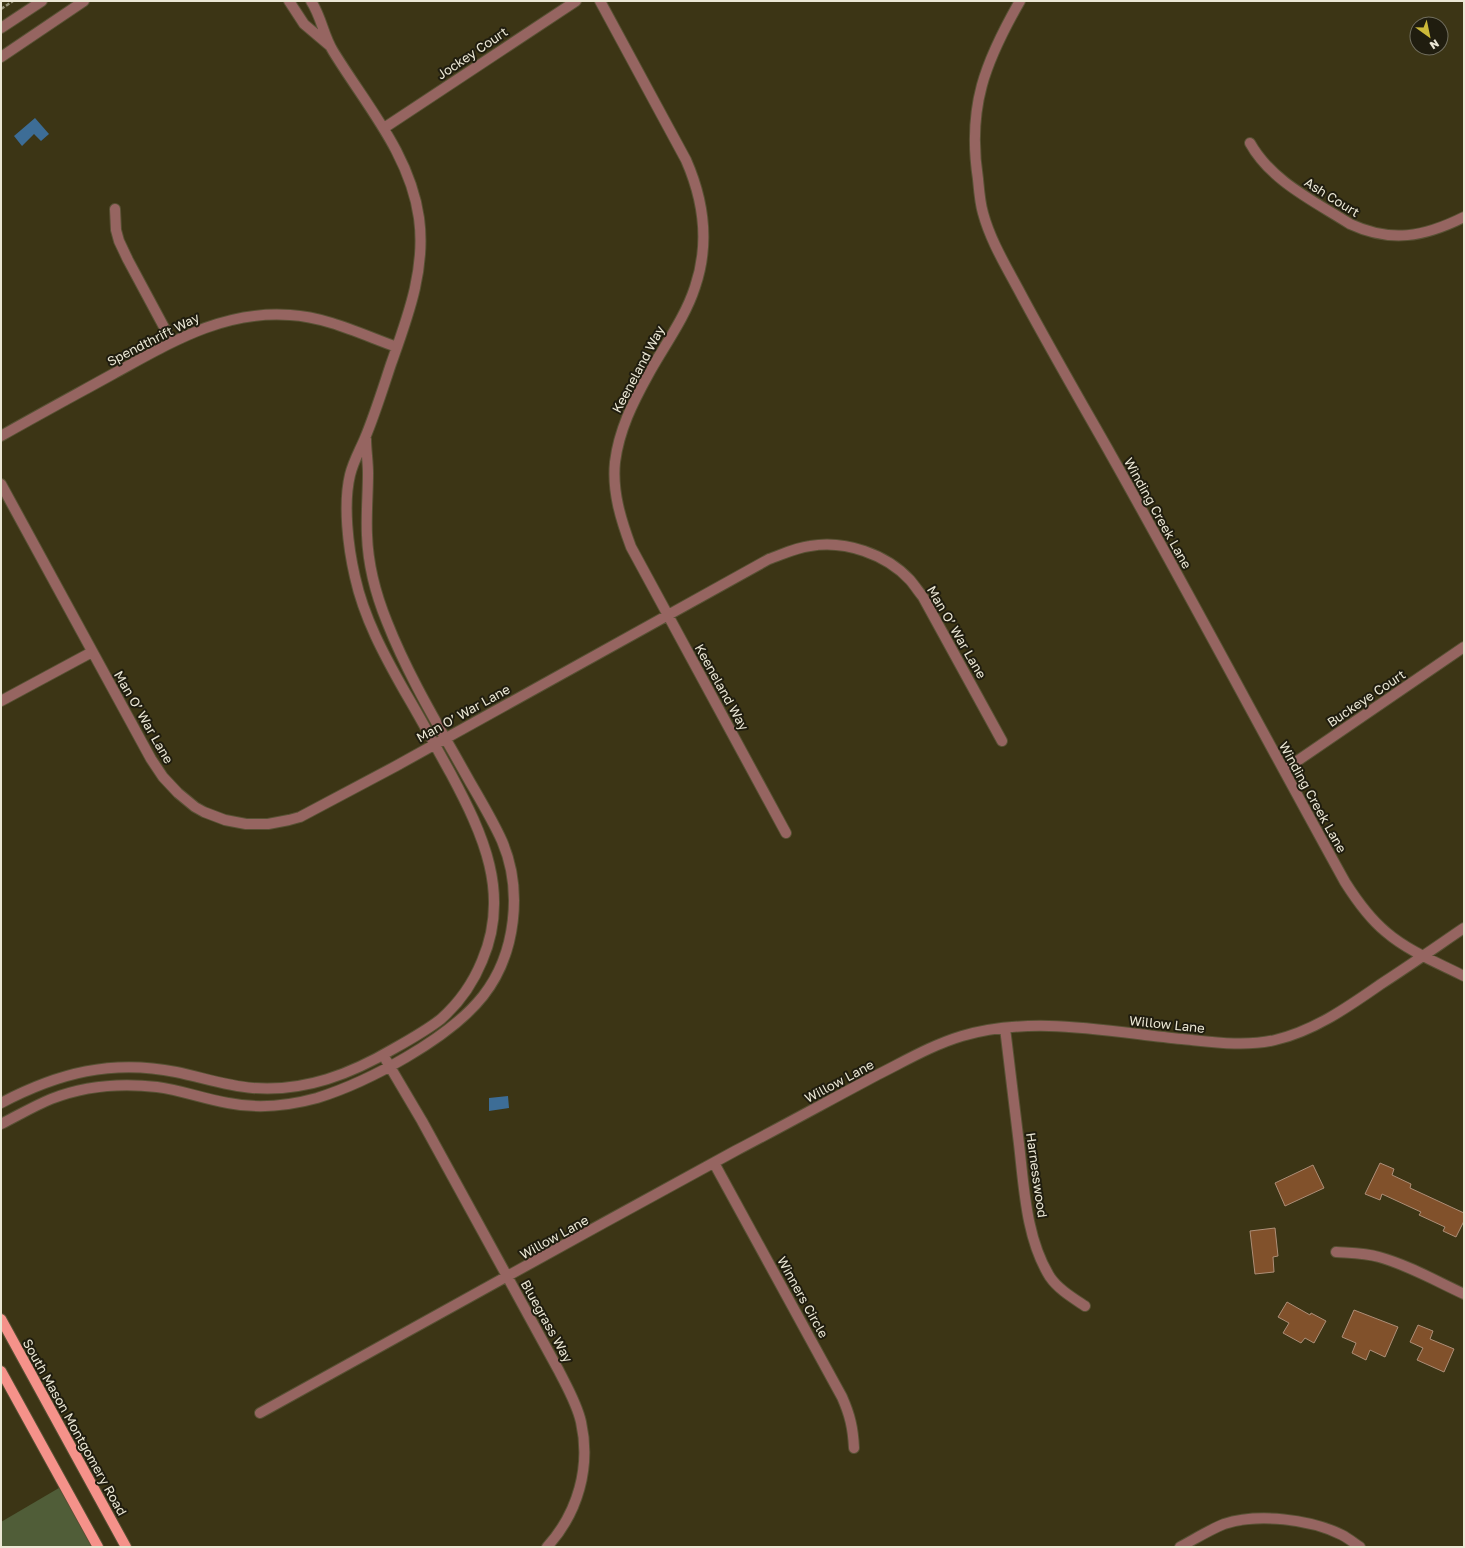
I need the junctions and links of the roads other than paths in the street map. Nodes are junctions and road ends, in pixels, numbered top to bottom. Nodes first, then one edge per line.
1 (42, 1) edge
2 (84, 1) edge
3 (289, 1) edge
4 (311, 1) edge
5 (576, 1) edge
6 (600, 1) edge
7 (1020, 1) edge
8 (1, 28) edge
9 (330, 46) junction
10 (1, 56) edge
11 (384, 128) junction
12 (1250, 143) dead end
13 (115, 209) dead end
14 (1464, 217) edge
15 (172, 342) junction
16 (397, 347) junction
17 (1, 436) edge
18 (366, 437) junction
19 (1, 484) edge
20 (667, 615) junction
21 (1464, 647) edge
22 (92, 652) junction
23 (1, 701) edge
24 (445, 738) junction
25 (1002, 741) dead end
26 (435, 744) junction
27 (1284, 770) junction
28 (786, 833) dead end
29 (1464, 928) edge
30 (1424, 955) junction
31 (1464, 976) edge
32 (1006, 1028) junction
33 (383, 1055) junction
34 (389, 1066) junction
35 (1, 1103) edge
36 (1, 1124) edge
37 (714, 1163) junction
38 (1336, 1252) dead end
39 (508, 1277) junction
40 (1464, 1294) edge
41 (1085, 1306) dead end
42 (1, 1319) edge
43 (1, 1372) edge
44 (260, 1413) dead end
45 (854, 1448) dead end
46 (98, 1547) edge
47 (126, 1547) edge
48 (546, 1547) edge
49 (1180, 1547) edge
50 (1360, 1547) edge

1 - 8 street
2 - 10 street
3 - 9 street
4 - 9 street
5 - 11 street, Jockey Court
6 - 20 street, Keeneland Way
7 - 27 street, Winding Creek Lane
9 - 11 street
11 - 16 street
12 - 14 street, Ash Court
13 - 15 street
15 - 16 street, Spendthrift Way
15 - 17 street, Spendthrift Way
16 - 18 street
18 - 24 street
18 - 26 street
19 - 22 street, Man O’ War Lane
20 - 24 street, Man O’ War Lane
20 - 25 street, Man O’ War Lane
20 - 28 street, Keeneland Way
21 - 27 street, Buckeye Court
22 - 23 street
22 - 26 street, Man O’ War Lane
24 - 26 street, Man O’ War Lane
24 - 34 street
26 - 33 street
27 - 30 street, Winding Creek Lane
29 - 30 street, Willow Lane
30 - 31 street, Winding Creek Lane
30 - 32 street, Willow Lane
32 - 37 street, Willow Lane
32 - 41 street, Harnesswood
33 - 34 street, Bluegrass Way
33 - 35 street
34 - 36 street
34 - 39 street, Bluegrass Way
37 - 39 street, Willow Lane
37 - 45 street, Winners Circle
38 - 40 street
39 - 44 street, Willow Lane
39 - 48 street, Bluegrass Way
42 - 47 main road, South Mason Montgomery Road
43 - 46 main road
49 - 50 street

